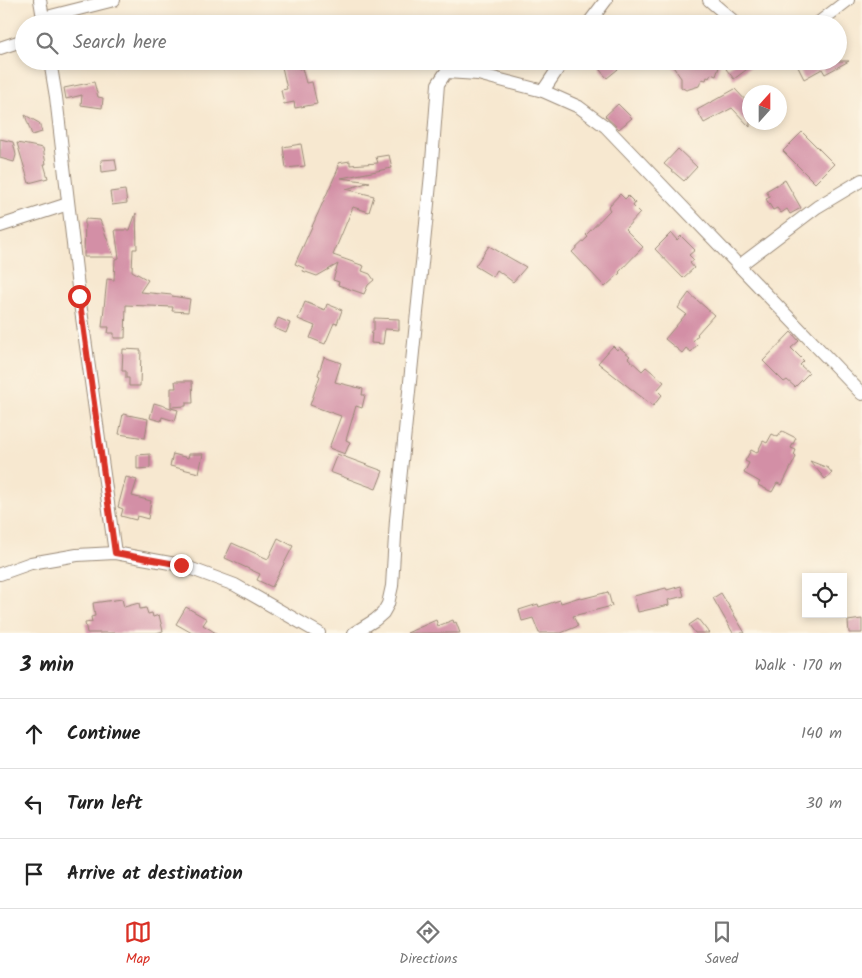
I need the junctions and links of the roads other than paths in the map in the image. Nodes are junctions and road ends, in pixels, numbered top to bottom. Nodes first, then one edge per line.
1 (40, 0) edge
2 (114, 0) edge
3 (606, 0) edge
4 (709, 0) edge
5 (848, 0) edge
6 (43, 15) edge
7 (64, 15) edge
8 (595, 15) edge
9 (726, 15) edge
10 (829, 15) edge
11 (15, 43) edge
12 (0, 48) edge
13 (51, 70) edge
14 (557, 70) edge
15 (543, 91) junction
16 (862, 180) edge
17 (68, 204) junction
18 (0, 226) edge
19 (739, 266) junction
20 (862, 394) edge
21 (115, 553) junction
22 (0, 574) edge
23 (320, 633) edge
24 (354, 633) edge

1 - 6 street
2 - 7 street
3 - 8 street
4 - 9 street
5 - 10 street
11 - 12 street
13 - 17 street
14 - 15 street
15 - 19 street
15 - 24 street
16 - 19 street
17 - 18 street
17 - 21 street
19 - 20 street
21 - 22 street
21 - 23 street

